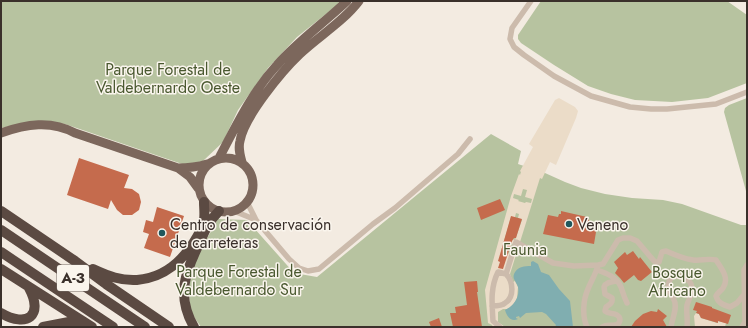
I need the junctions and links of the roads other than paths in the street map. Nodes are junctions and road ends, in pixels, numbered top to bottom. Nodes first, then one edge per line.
1 (347, 1) edge
2 (359, 1) edge
3 (531, 1) edge
4 (747, 92) edge
5 (75, 132) junction
6 (1, 134) edge
7 (1, 139) edge
8 (470, 139) dead end
9 (219, 158) junction
10 (242, 162) junction
11 (207, 164) junction
12 (178, 168) junction
13 (198, 188) junction
14 (204, 202) junction
15 (247, 202) junction
16 (1, 211) edge
17 (219, 211) junction
18 (234, 211) junction
19 (256, 220) junction
20 (1, 230) edge
21 (1, 252) edge
22 (75, 261) junction
23 (747, 265) edge
24 (598, 268) junction
25 (1, 269) edge
26 (506, 274) junction
27 (617, 281) junction
28 (29, 288) junction
29 (746, 292) edge
30 (627, 303) dead end
31 (492, 306) junction
32 (1, 313) edge
33 (1, 319) edge
34 (89, 325) edge
35 (11, 327) edge
36 (43, 327) edge
37 (113, 327) edge
38 (145, 327) edge
39 (169, 327) edge
40 (194, 327) edge
41 (500, 327) edge
42 (587, 327) edge
43 (602, 327) edge
44 (672, 327) edge
45 (687, 327) edge
46 (742, 327) edge

1 - 9 main road
2 - 10 main road
3 - 4 street
5 - 6 main road
5 - 7 main road
5 - 12 main road
8 - 19 street
9 - 10 main road
9 - 11 main road
10 - 15 main road
11 - 12 main road
11 - 13 main road
12 - 13 main road
13 - 14 main road
14 - 17 main road
14 - 22 highway
15 - 18 main road
15 - 19 street
16 - 22 highway
17 - 18 main road
17 - 40 highway
18 - 19 street
20 - 38 highway, A-3
21 - 37 highway, A-3
22 - 39 highway
23 - 29 street
24 - 26 street
24 - 27 street
24 - 29 street
24 - 42 street
25 - 28 highway
26 - 31 street
26 - 31 street
27 - 30 street
27 - 43 street
28 - 32 highway
28 - 34 highway
29 - 46 street
31 - 41 street
33 - 35 highway
34 - 36 highway
44 - 45 street

